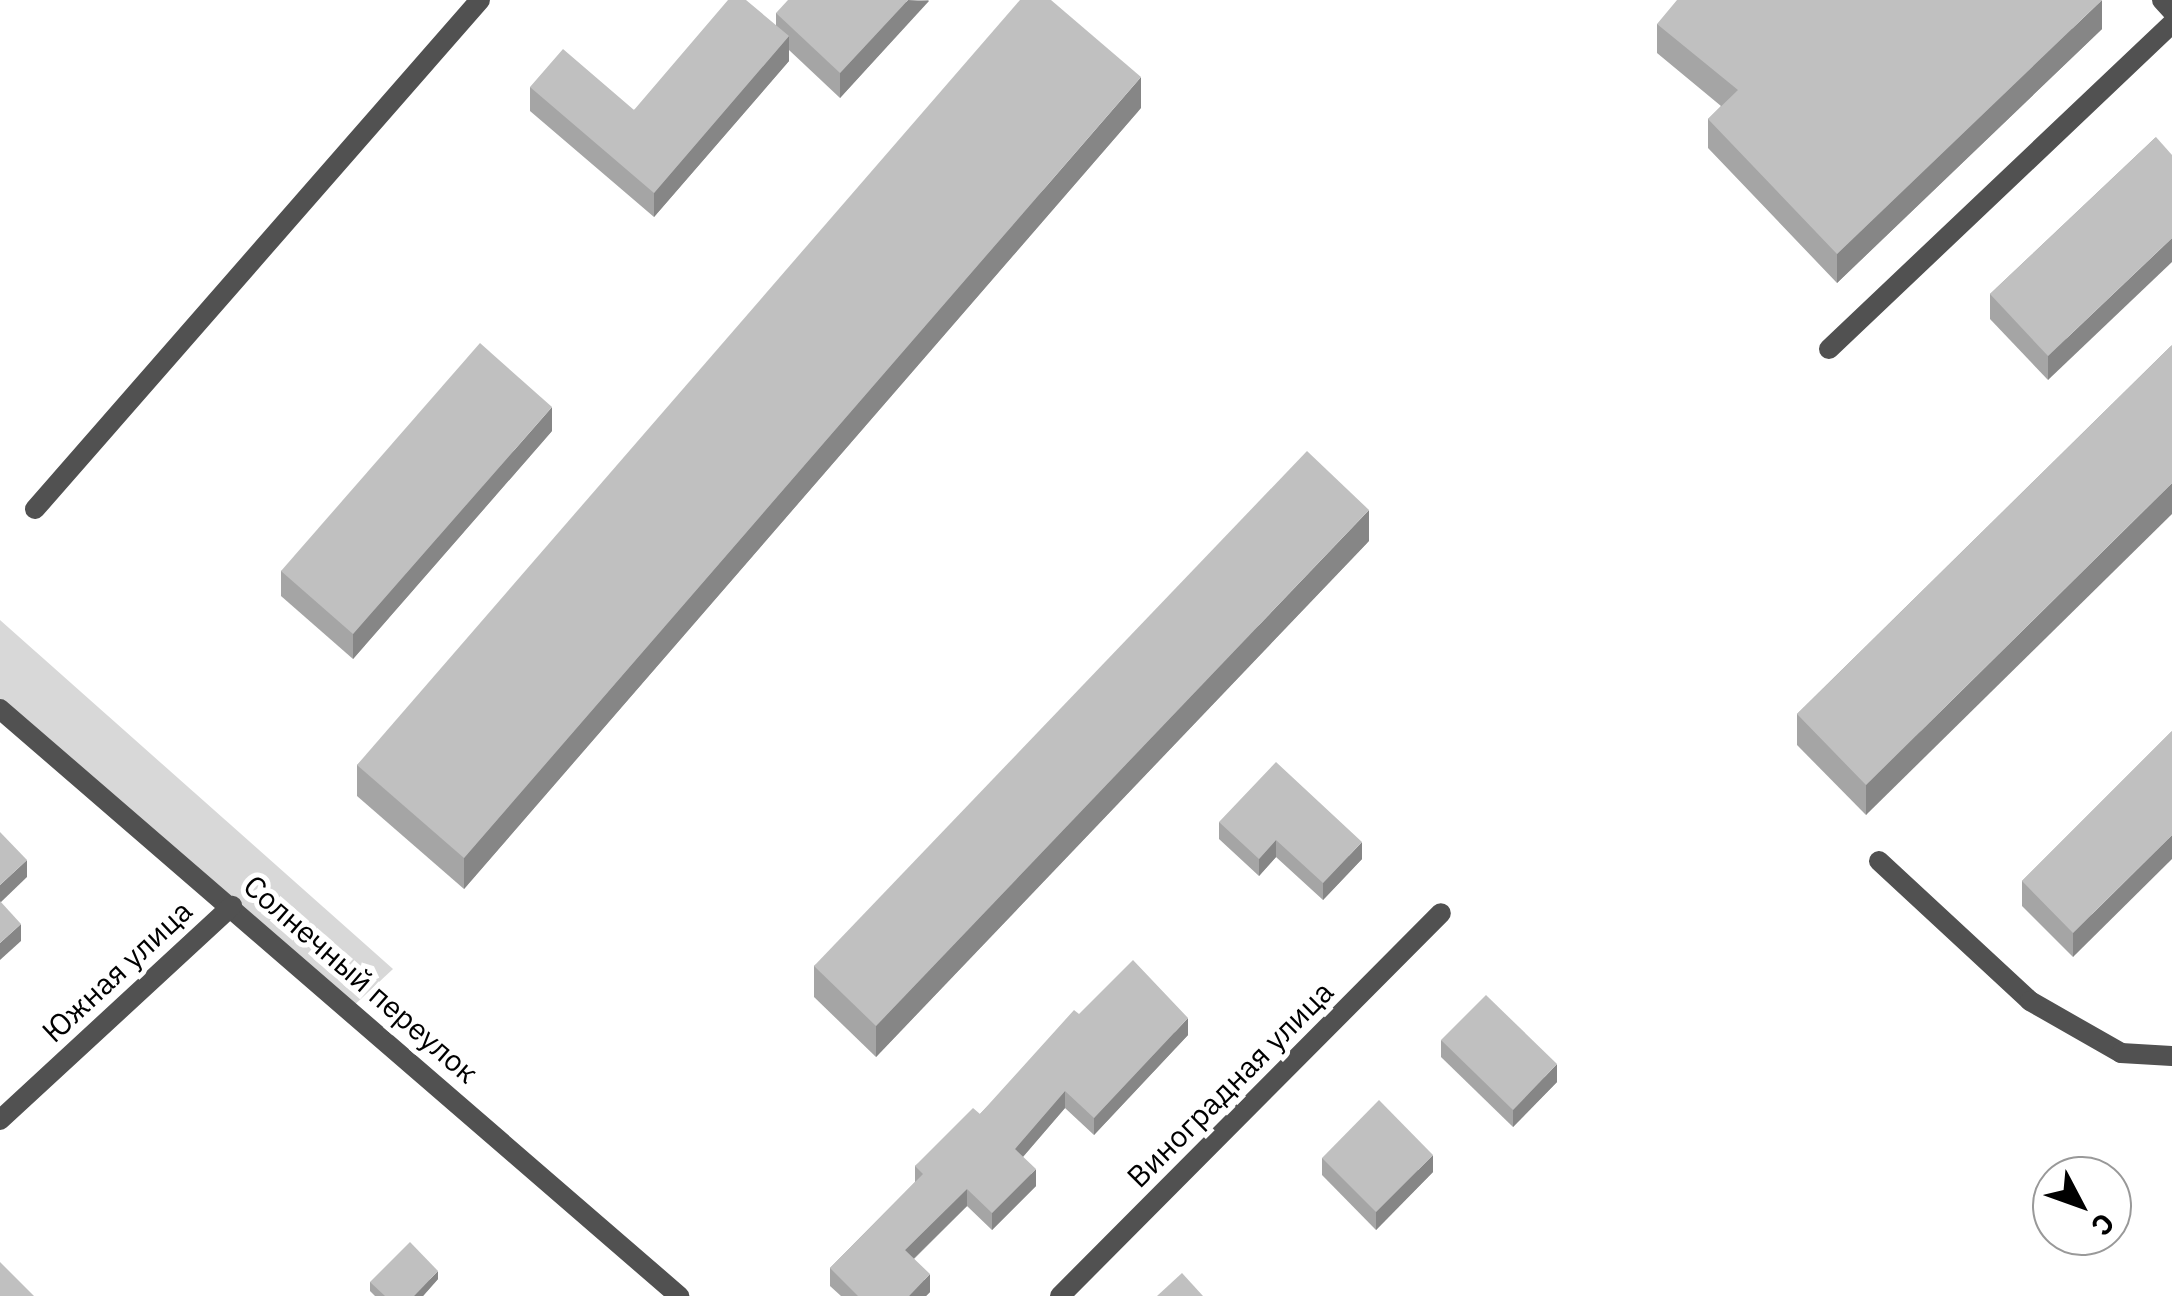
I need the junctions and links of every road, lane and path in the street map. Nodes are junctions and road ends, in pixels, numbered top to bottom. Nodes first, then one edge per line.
1 (480, 0) edge
2 (2162, 0) edge
3 (2172, 11) edge
4 (2172, 24) edge
5 (1830, 349) dead end
6 (35, 509) dead end
7 (0, 709) edge
8 (1880, 861) dead end
9 (232, 906) junction
10 (1441, 914) dead end
11 (2172, 1056) edge
12 (0, 1120) edge
13 (680, 1296) edge
14 (1060, 1296) edge

1 - 6 street
2 - 3 street
4 - 5 street
7 - 9 street, Солнечный переулок
8 - 11 street
9 - 12 street, Южная улица
9 - 13 street, Солнечный переулок
10 - 14 street, Виноградная улица

